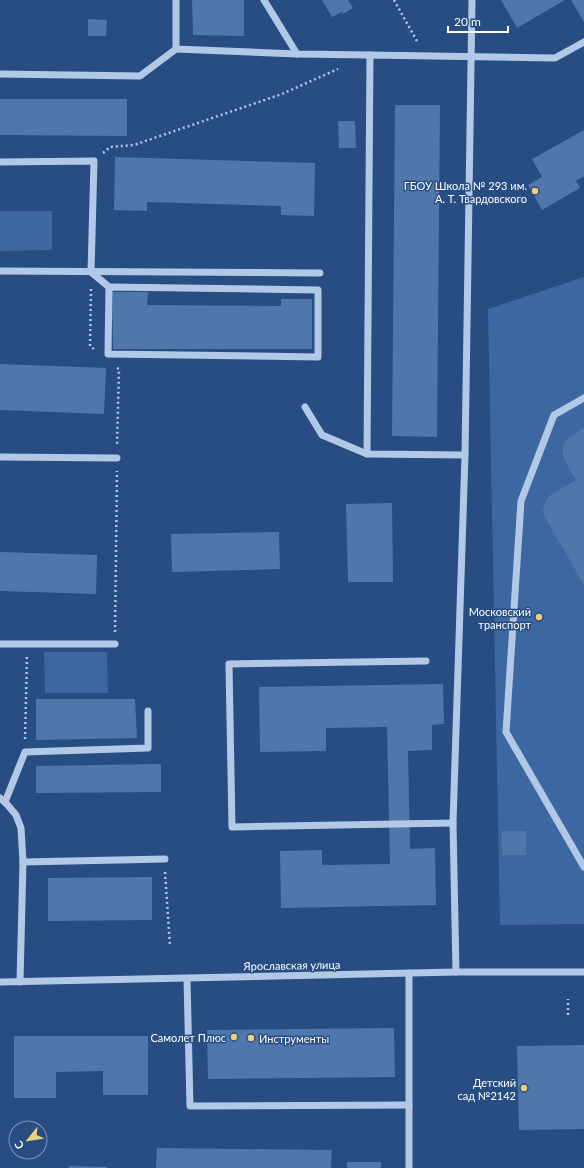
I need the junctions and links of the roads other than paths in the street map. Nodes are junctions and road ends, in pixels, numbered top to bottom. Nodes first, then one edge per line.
1 (176, 0) edge
2 (264, 0) edge
3 (472, 0) edge
4 (584, 42) edge
5 (176, 49) junction
6 (297, 54) junction
7 (370, 55) junction
8 (472, 56) junction
9 (0, 74) edge
10 (0, 162) edge
11 (0, 271) edge
12 (91, 272) junction
13 (320, 273) dead end
14 (109, 288) junction
15 (584, 398) edge
16 (305, 407) dead end
17 (367, 454) junction
18 (465, 455) junction
19 (0, 457) edge
20 (117, 458) dead end
21 (0, 644) edge
22 (115, 644) dead end
23 (426, 661) dead end
24 (148, 711) dead end
25 (3, 800) edge
26 (454, 823) junction
27 (165, 859) road end
28 (23, 862) junction
29 (584, 867) edge
30 (456, 972) junction
31 (584, 972) edge
32 (409, 973) junction
33 (187, 979) junction
34 (0, 982) edge
35 (20, 982) junction
36 (409, 1105) junction
37 (409, 1168) edge

1 - 5 street
2 - 6 street
3 - 8 street
4 - 8 street
5 - 6 street
5 - 9 street
6 - 7 street
7 - 8 street
7 - 17 street
8 - 18 street
10 - 12 street
11 - 12 street
12 - 13 street
12 - 14 street
14 - 14 street
15 - 29 street
16 - 17 street
17 - 18 street
18 - 26 street
19 - 20 street
21 - 22 street
23 - 26 street
24 - 25 street
25 - 28 street
26 - 30 street
27 - 28 street
28 - 35 street
30 - 31 street, Ярославская улица
30 - 32 street, Ярославская улица
32 - 33 street, Ярославская улица
32 - 36 street
33 - 35 street, Ярославская улица
33 - 36 street
34 - 35 street, Ярославская улица
36 - 37 street

